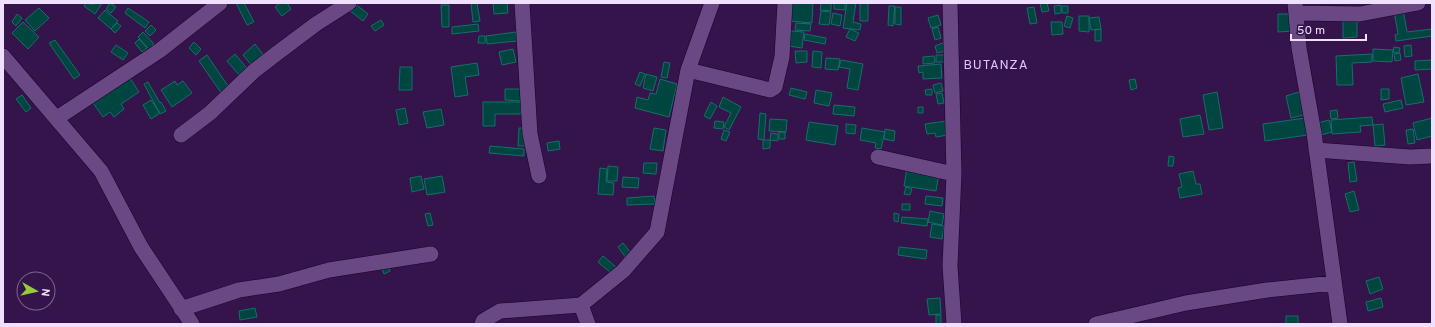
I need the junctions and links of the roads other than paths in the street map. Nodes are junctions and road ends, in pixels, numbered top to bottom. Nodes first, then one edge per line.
1 (220, 3) edge
2 (349, 3) edge
3 (522, 3) edge
4 (712, 3) edge
5 (785, 3) edge
6 (950, 3) edge
7 (1418, 3) edge
8 (1296, 8) edge
9 (3, 56) edge
10 (688, 70) junction
11 (57, 118) junction
12 (182, 135) dead end
13 (1316, 150) junction
14 (1432, 156) edge
15 (878, 157) dead end
16 (954, 174) junction
17 (539, 176) dead end
18 (431, 254) dead end
19 (1334, 283) junction
20 (580, 306) junction
21 (181, 309) junction
22 (190, 323) edge
23 (482, 324) edge
24 (588, 324) edge
25 (954, 324) edge
26 (1096, 324) edge
27 (1340, 324) edge

1 - 11 street
2 - 12 street
3 - 17 street
4 - 10 street
5 - 10 street
6 - 16 street
7 - 8 street
8 - 13 street
9 - 11 street
10 - 20 street
11 - 21 street
13 - 14 street
13 - 19 street
15 - 16 street
16 - 25 street
18 - 21 street
19 - 26 street
19 - 27 street
20 - 23 street
20 - 24 street
21 - 22 street

